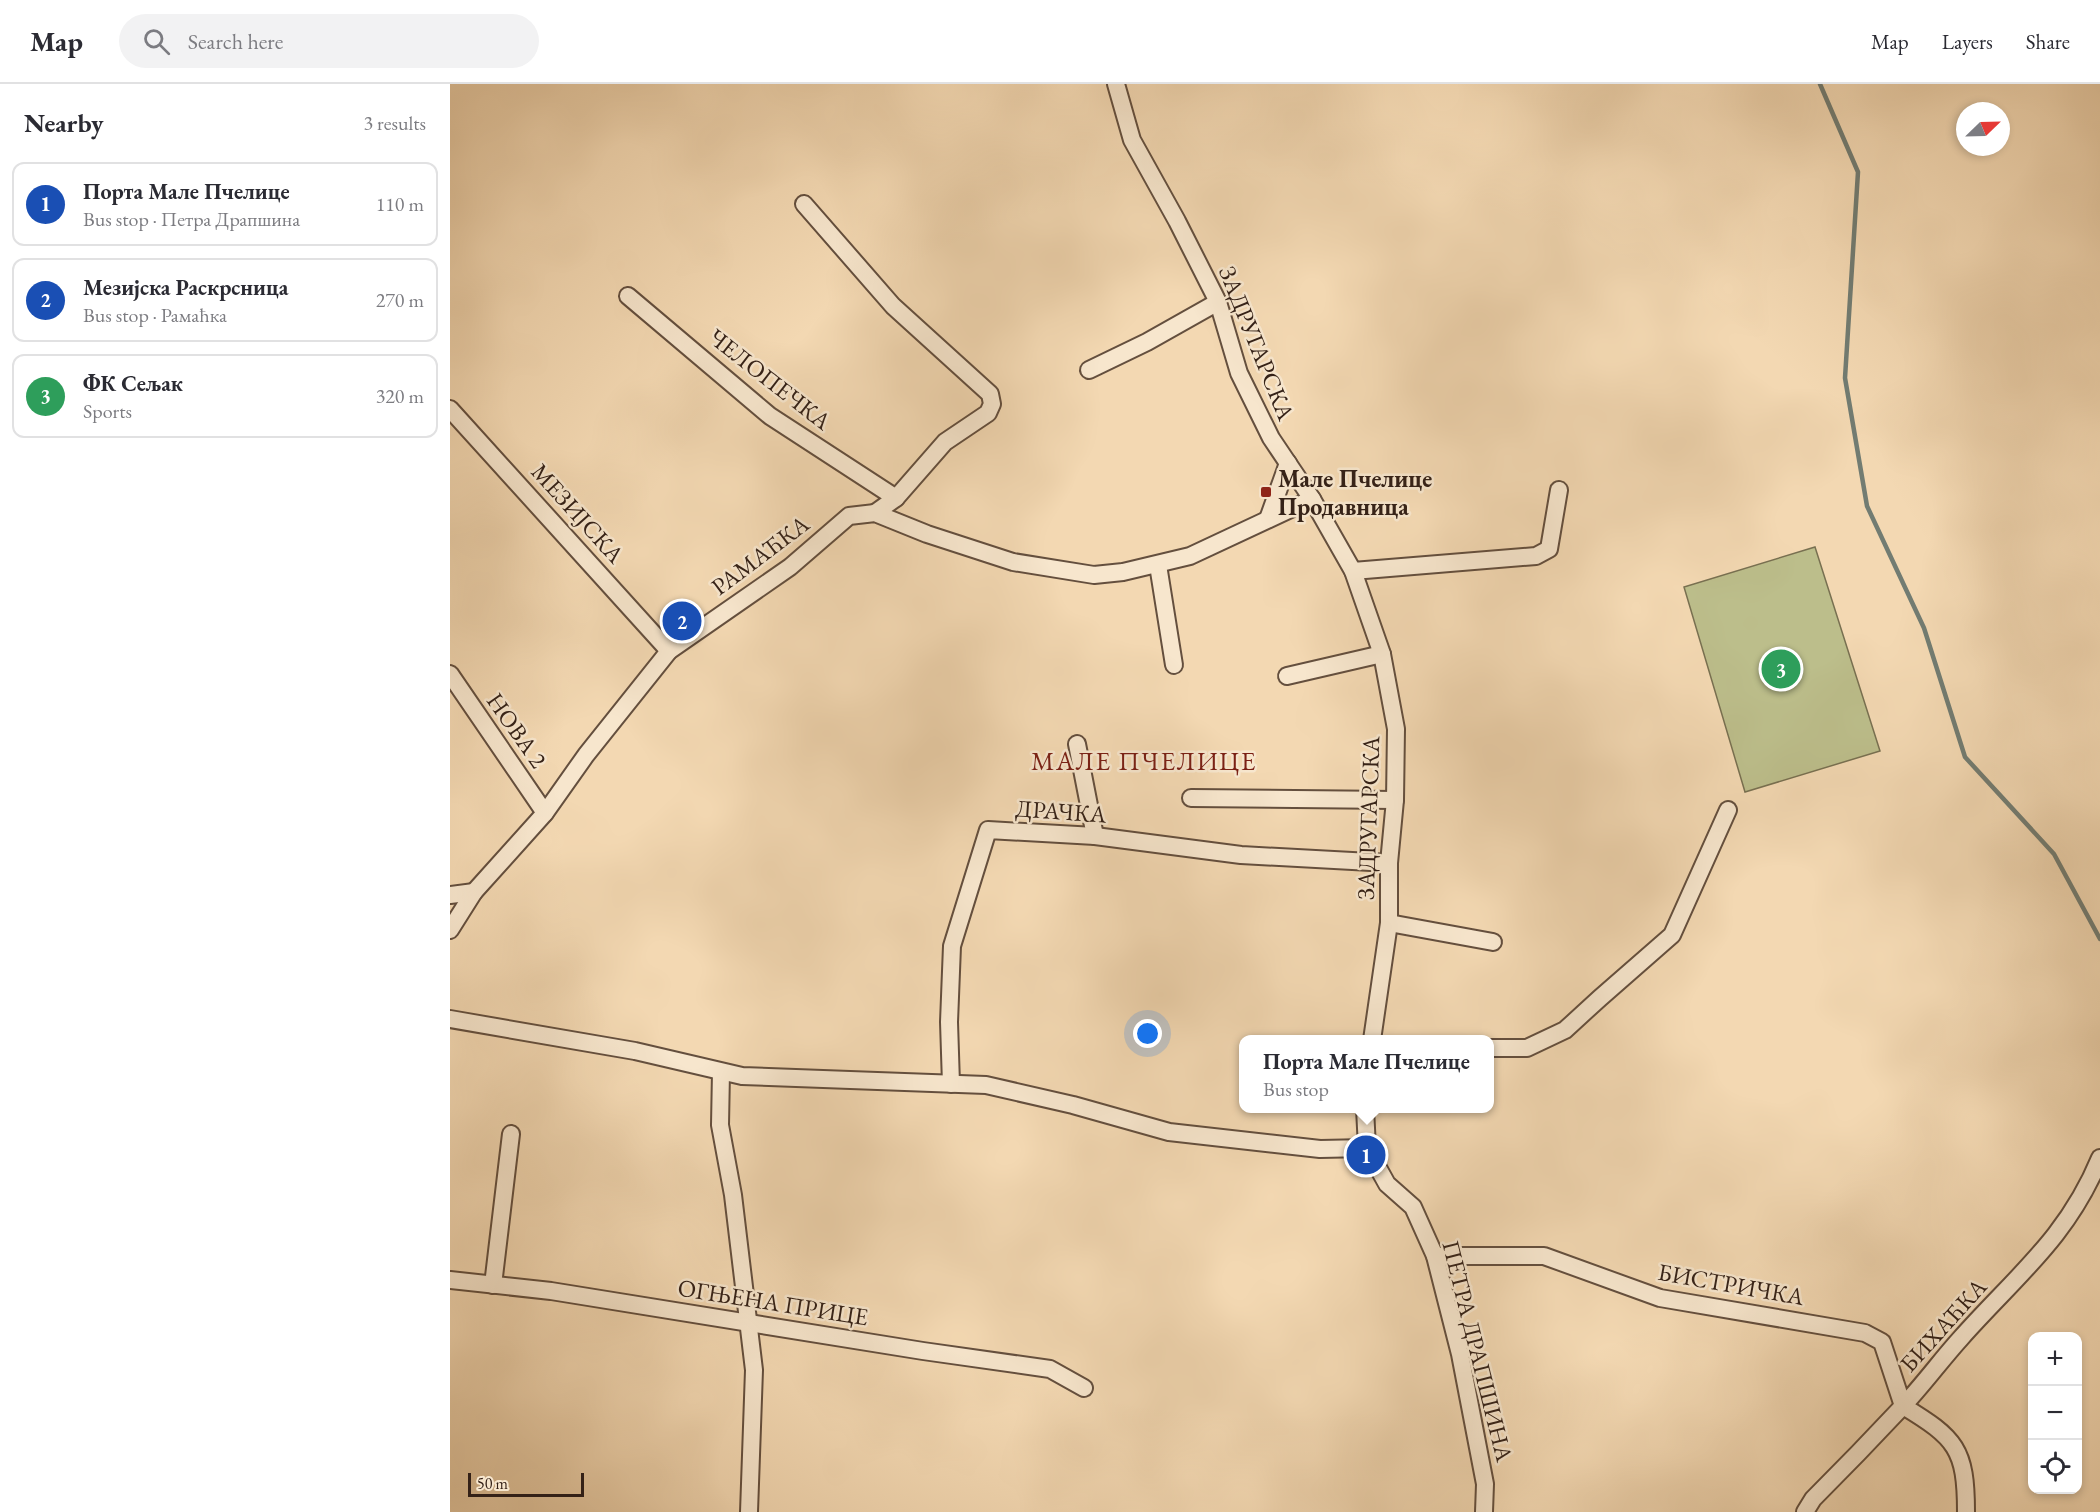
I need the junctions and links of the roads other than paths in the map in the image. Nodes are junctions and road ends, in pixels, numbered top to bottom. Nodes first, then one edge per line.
1 (1116, 84) edge
2 (804, 204) dead end
3 (628, 296) dead end
4 (1218, 302) junction
5 (1089, 370) dead end
6 (450, 409) edge
7 (1288, 463) junction
8 (1559, 490) dead end
9 (896, 498) junction
10 (1312, 499) junction
11 (875, 513) junction
12 (1268, 519) junction
13 (1158, 565) junction
14 (1353, 571) junction
15 (669, 651) junction
16 (1382, 654) junction
17 (1174, 665) dead end
18 (450, 674) edge
19 (1287, 676) dead end
20 (1077, 744) dead end
21 (1191, 798) dead end
22 (1395, 800) junction
23 (1728, 810) dead end
24 (545, 813) junction
25 (1095, 836) junction
26 (1389, 863) junction
27 (474, 892) junction
28 (450, 895) edge
29 (1389, 922) junction
30 (450, 930) edge
31 (1493, 942) dead end
32 (450, 1019) edge
33 (1373, 1035) edge
34 (1494, 1048) edge
35 (721, 1072) junction
36 (951, 1084) junction
37 (1365, 1113) edge
38 (511, 1134) dead end
39 (1367, 1148) junction
40 (2100, 1158) edge
41 (1435, 1256) junction
42 (450, 1280) edge
43 (493, 1285) junction
44 (748, 1323) junction
45 (1084, 1388) dead end
46 (1903, 1406) junction
47 (749, 1512) edge
48 (1485, 1512) edge
49 (1805, 1512) edge
50 (1966, 1512) edge

1 - 4 street, ЗАДРУГАРСКА
2 - 9 street
3 - 9 street, ЧЕЛОПЕЧКА
4 - 5 street
4 - 7 street, ЗАДРУГАРСКА
6 - 15 street, МЕЗИЈСКА
7 - 10 street, ЗАДРУГАРСКА
7 - 12 street
8 - 14 street
9 - 11 street
10 - 12 street
10 - 14 street, ЗАДРУГАРСКА
11 - 13 street
11 - 15 street, РАМАЋКА
12 - 13 street
13 - 17 street
14 - 16 street, ЗАДРУГАРСКА
15 - 24 street, РАМАЋКА
16 - 19 street
16 - 22 street, ЗАДРУГАРСКА
18 - 24 street, НОВА 2
20 - 25 street
21 - 22 street
22 - 26 street, ЗАДРУГАРСКА
23 - 34 street
24 - 27 street, РАМАЋКА
25 - 26 street, ДРАЧКА
25 - 36 street, ДРАЧКА
26 - 29 street, ЗАДРУГАРСКА
27 - 28 street
27 - 30 street, РАМАЋКА
29 - 31 street
29 - 33 street, ЗАДРУГАРСКА
32 - 35 street
35 - 36 street
35 - 44 street
36 - 39 street
37 - 39 street
38 - 43 street
39 - 41 street, ПЕТРА ДРАПШИНА
40 - 46 street, БИХАЋКА
41 - 46 street, БИСТРИЧКА
41 - 48 street, ПЕТРА ДРАПШИНА
42 - 43 street, ОГЊЕНА ПРИЦЕ
43 - 44 street, ОГЊЕНА ПРИЦЕ
44 - 45 street, ОГЊЕНА ПРИЦЕ
44 - 47 street
46 - 49 street, БИХАЋКА
46 - 50 street

